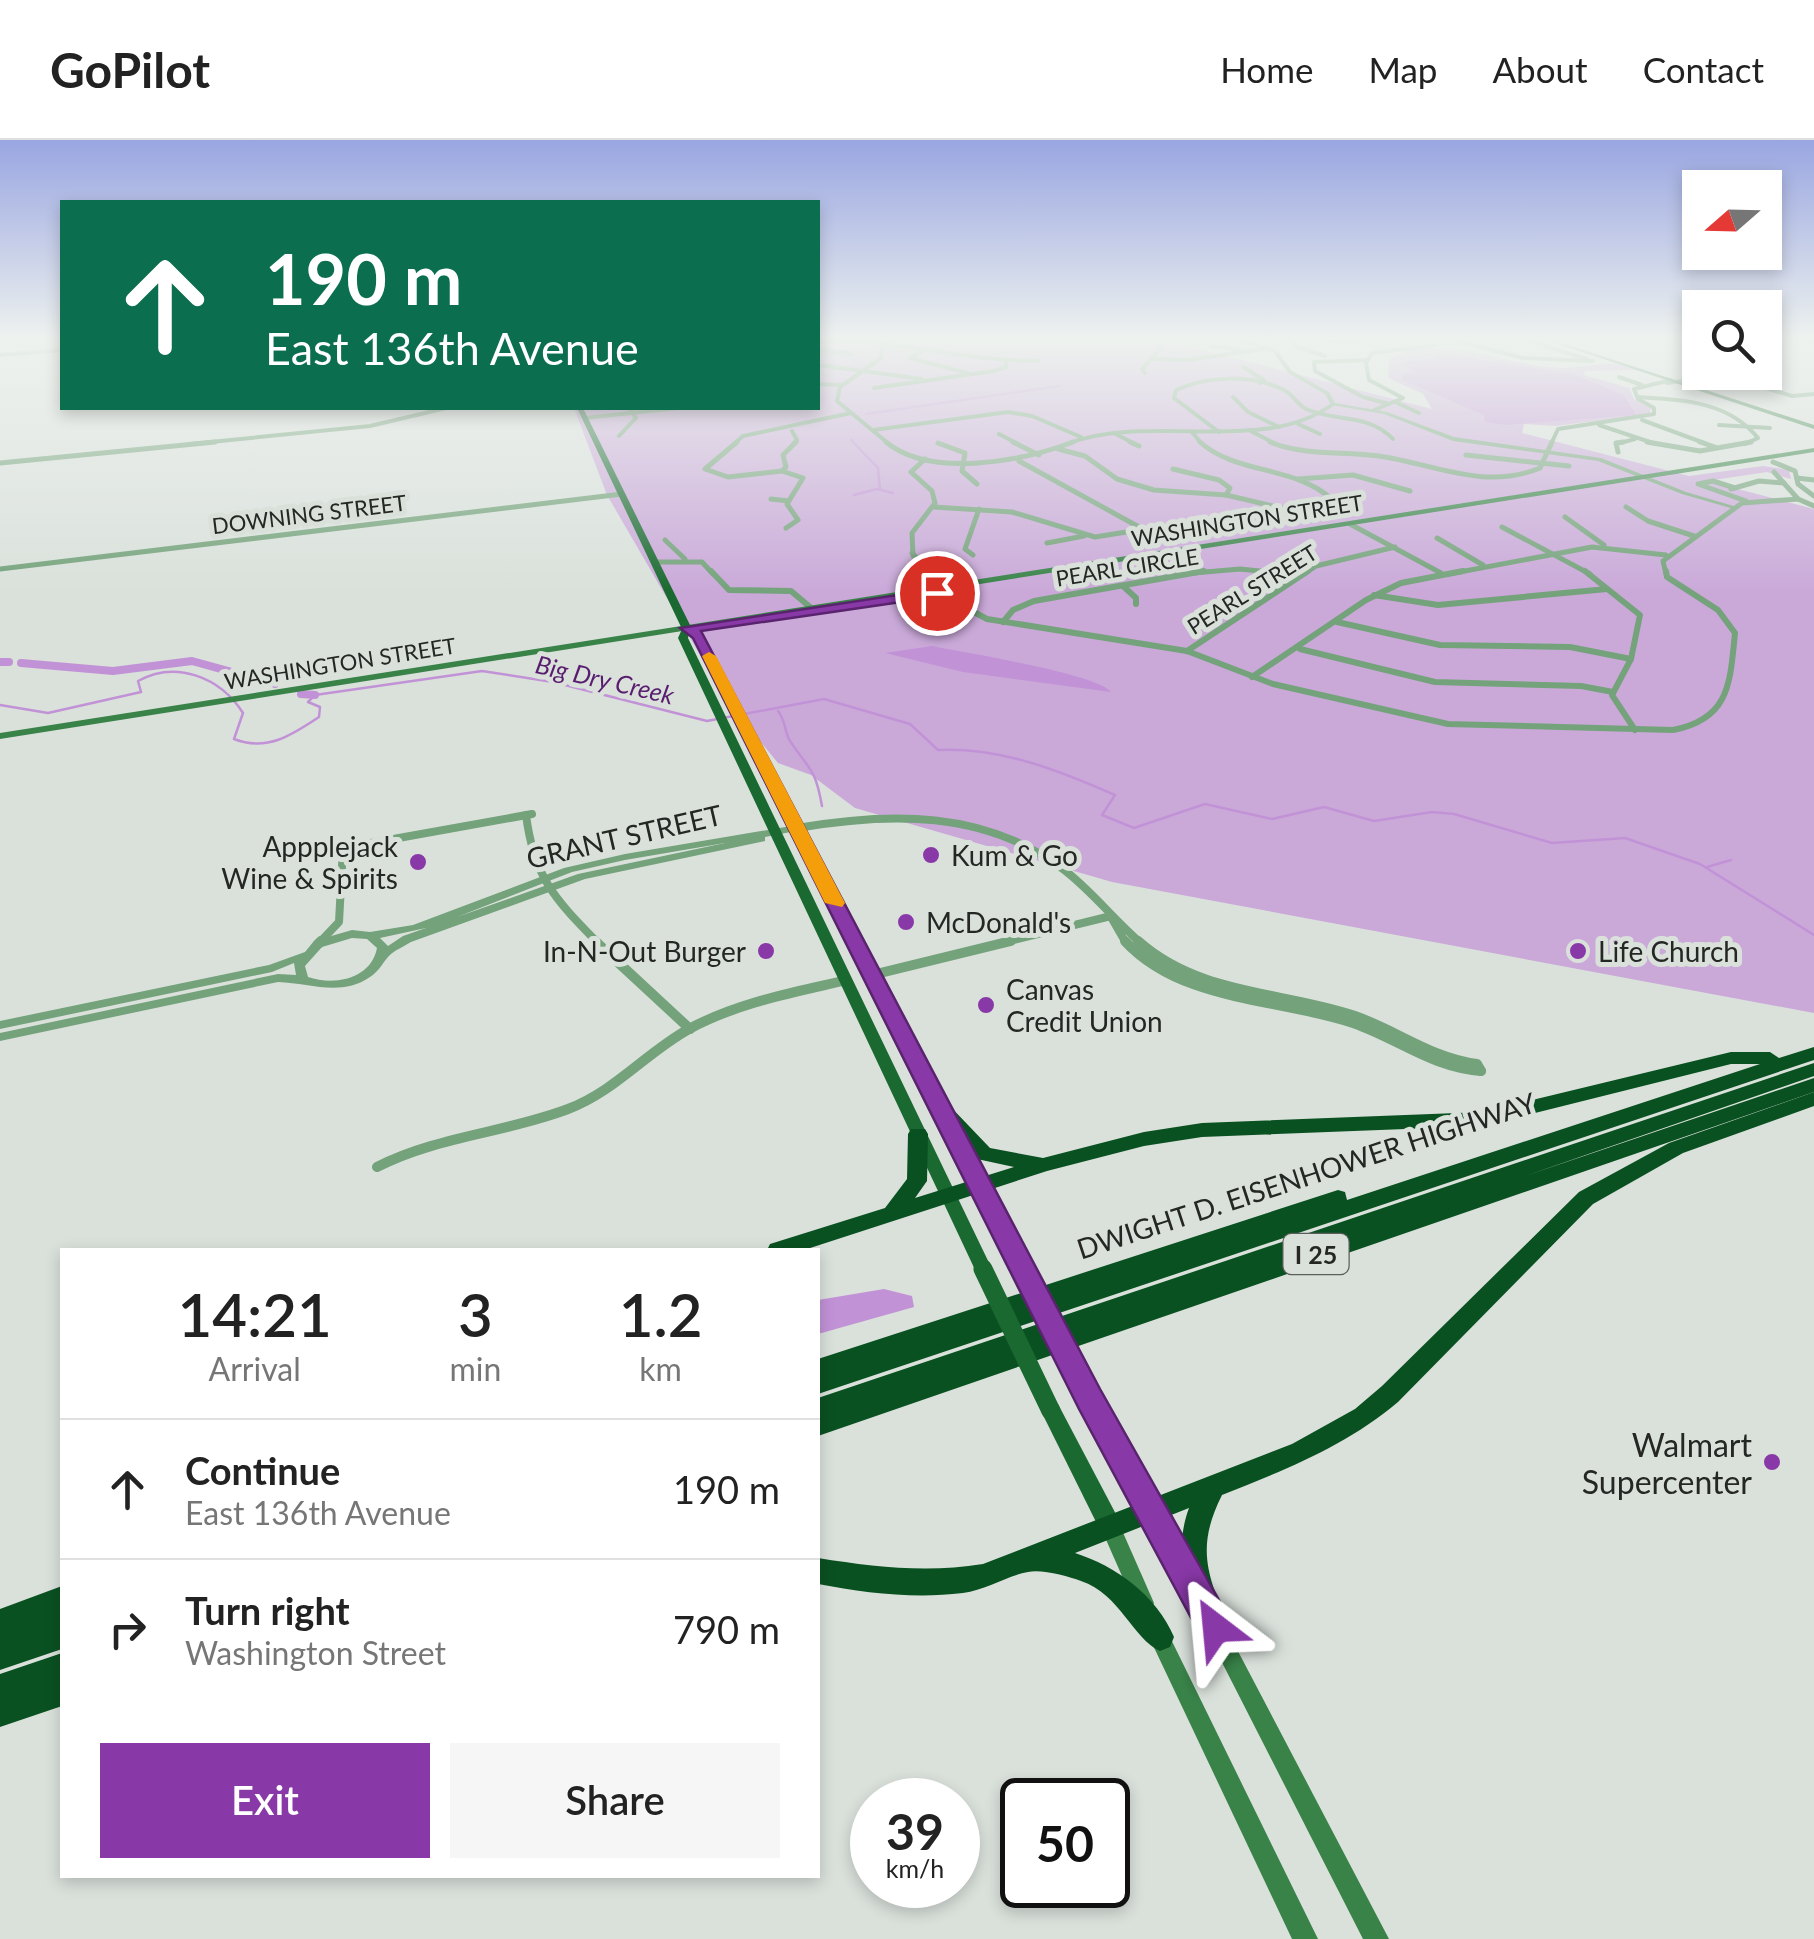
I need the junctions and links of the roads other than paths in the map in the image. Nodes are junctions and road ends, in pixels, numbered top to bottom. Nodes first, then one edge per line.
1 (379, 424) edge
2 (587, 424) edge
3 (632, 424) edge
4 (803, 424) edge
5 (817, 424) edge
6 (866, 424) edge
7 (918, 424) edge
8 (1050, 424) edge
9 (1207, 424) edge
10 (1274, 424) edge
11 (1297, 424) joint
12 (1366, 424) edge
13 (1409, 424) edge
14 (1588, 424) edge
15 (1597, 424) edge
16 (1654, 424) edge
17 (1745, 424) edge
18 (1719, 425) dead end
19 (1280, 427) junction
20 (1749, 427) junction
21 (780, 428) junction
22 (1770, 428) dead end
23 (792, 430) junction
24 (873, 430) junction
25 (1249, 430) junction
26 (1191, 431) junction
27 (1113, 432) junction
28 (1220, 432) junction
29 (1000, 434) dead end
30 (1320, 434) dead end
31 (619, 436) dead end
32 (1082, 438) junction
33 (1636, 439) junction
34 (1393, 440) dead end
35 (938, 443) dead end
36 (1138, 446) dead end
37 (1549, 448) junction
38 (1716, 448) junction
39 (1057, 449) junction
40 (1618, 452) dead end
41 (1814, 453) edge
42 (1466, 455) dead end
43 (1040, 456) junction
44 (926, 459) junction
45 (1018, 460) junction
46 (1770, 460) junction
47 (1544, 461) junction
48 (963, 463) junction
49 (0, 464) edge
50 (1569, 466) dead end
51 (1173, 469) dead end
52 (782, 470) junction
53 (1774, 472) dead end
54 (1797, 478) junction
55 (1647, 479) junction
56 (1297, 480) junction
57 (1814, 480) edge
58 (977, 484) dead end
59 (1786, 485) junction
60 (1735, 488) junction
61 (1410, 490) dead end
62 (1722, 492) junction
63 (622, 494) junction
64 (1226, 495) junction
65 (1814, 496) edge
66 (771, 499) dead end
67 (1798, 499) junction
68 (1334, 500) junction
69 (790, 501) junction
70 (1746, 501) junction
71 (1343, 502) dead end
72 (934, 506) junction
73 (1814, 506) edge
74 (1626, 507) dead end
75 (1734, 507) junction
76 (979, 509) junction
77 (1565, 517) dead end
78 (1208, 519) dead end
79 (1353, 525) junction
80 (1140, 527) junction
81 (1502, 527) dead end
82 (786, 528) dead end
83 (1370, 529) junction
84 (1085, 536) junction
85 (1694, 536) junction
86 (1437, 538) dead end
87 (665, 540) dead end
88 (1047, 543) dead end
89 (1605, 546) junction
90 (1395, 548) junction
91 (1551, 554) junction
92 (973, 555) dead end
93 (1666, 556) junction
94 (685, 559) junction
95 (655, 562) junction
96 (1484, 566) junction
97 (0, 569) edge
98 (1442, 573) junction
99 (1300, 576) junction
100 (1123, 586) junction
101 (945, 589) junction
102 (1607, 589) junction
103 (1374, 595) junction
104 (1136, 604) dead end
105 (814, 610) junction
106 (1004, 622) junction
107 (1337, 622) junction
108 (687, 628) junction
109 (1300, 648) junction
110 (1186, 650) junction
111 (1631, 660) junction
112 (1252, 677) junction
113 (1613, 692) junction
114 (1634, 730) junction
115 (0, 736) edge
116 (797, 828) junction
117 (778, 832) junction
118 (548, 882) junction
119 (1111, 916) junction
120 (340, 922) junction
121 (352, 934) junction
122 (370, 936) junction
123 (318, 944) junction
124 (383, 954) junction
125 (304, 955) junction
126 (872, 975) junction
127 (303, 979) junction
128 (843, 981) junction
129 (0, 1026) edge
130 (690, 1029) junction
131 (0, 1037) edge
132 (1814, 1043) edge
133 (1814, 1053) edge
134 (1770, 1058) junction
135 (1479, 1068) dead end
136 (1814, 1069) edge
137 (1814, 1085) edge
138 (1814, 1098) edge
139 (939, 1107) junction
140 (918, 1134) junction
141 (1047, 1164) junction
142 (377, 1167) dead end
143 (979, 1184) junction
144 (947, 1194) junction
145 (890, 1212) junction
146 (783, 1248) edge
147 (820, 1367) edge
148 (820, 1383) edge
149 (820, 1408) edge
150 (820, 1423) edge
151 (1212, 1489) junction
152 (1150, 1510) junction
153 (1110, 1526) junction
154 (1031, 1560) junction
155 (820, 1571) edge
156 (60, 1600) edge
157 (0, 1622) edge
158 (60, 1622) edge
159 (1216, 1628) junction
160 (60, 1637) edge
161 (1160, 1637) junction
162 (0, 1642) edge
163 (0, 1656) edge
164 (60, 1667) edge
165 (0, 1688) edge
166 (59, 1694) edge
167 (0, 1713) edge
168 (1304, 1939) edge
169 (1376, 1939) edge

1 - 49 street
2 - 63 main road
3 - 31 street
4 - 21 street
5 - 23 street
6 - 24 street
7 - 24 street
8 - 32 street
9 - 28 street
10 - 19 street
11 - 19 street
11 - 30 street
12 - 34 street
13 - 37 street
14 - 37 street
15 - 33 street
16 - 38 street
17 - 20 street
18 - 20 street
19 - 25 street
20 - 22 street
20 - 38 street
21 - 23 street
21 - 52 street
23 - 52 street
24 - 44 street
25 - 28 street
25 - 47 street
26 - 27 street
26 - 28 street
26 - 56 street
27 - 32 street
27 - 36 street
29 - 43 street
32 - 39 street
33 - 38 street
33 - 40 street
35 - 48 street
37 - 47 street
37 - 55 street
39 - 43 street
39 - 64 street
41 - 46 main road, WASHINGTON STREET
42 - 47 street
43 - 45 street
44 - 48 street
44 - 72 street
45 - 48 street
45 - 80 street
46 - 54 street
46 - 55 main road, WASHINGTON STREET
47 - 50 street
48 - 58 street
51 - 64 street
52 - 69 street
53 - 59 street
54 - 57 street
54 - 65 street
55 - 75 street
55 - 79 main road, WASHINGTON STREET
55 - 83 main road, WASHINGTON STREET
56 - 61 street
56 - 68 street
59 - 60 street
59 - 67 street
60 - 62 street
60 - 62 street
62 - 70 street
63 - 95 main road
63 - 97 street, DOWNING STREET
64 - 68 street
66 - 69 street
67 - 70 street
67 - 73 street
68 - 71 street
69 - 82 street
70 - 75 street
72 - 76 street
72 - 101 street
74 - 85 street
75 - 85 street
76 - 84 street
76 - 92 street
77 - 89 street
78 - 80 street
79 - 83 main road, WASHINGTON STREET
79 - 101 main road, WASHINGTON STREET
80 - 84 street
81 - 91 street
83 - 90 street
84 - 88 street
85 - 93 street
86 - 96 street
87 - 94 street
89 - 91 street
89 - 93 street
90 - 98 street
90 - 99 street, PEARL STREET
91 - 96 street
91 - 102 street
93 - 114 street
94 - 95 street
94 - 105 street
95 - 108 main road
96 - 98 street
98 - 103 street
99 - 100 street, PEARL CIRCLE
99 - 110 street, PEARL STREET
100 - 104 street
100 - 106 street, PEARL CIRCLE
101 - 105 main road, WASHINGTON STREET
101 - 106 street
102 - 103 street
102 - 111 street
103 - 107 street
105 - 108 main road, WASHINGTON STREET
106 - 110 street
107 - 109 street
107 - 111 street
108 - 115 main road, WASHINGTON STREET
108 - 116 main road
108 - 117 main road
109 - 112 street
109 - 113 street
110 - 112 street
111 - 113 street
112 - 114 street
113 - 114 street
116 - 117 street, GRANT STREET
116 - 119 street, GRANT STREET
116 - 126 main road
117 - 118 street, GRANT STREET
117 - 128 main road
118 - 120 street
118 - 122 street, GRANT STREET
118 - 124 street, GRANT STREET
118 - 130 street
119 - 126 street
119 - 135 street, GRANT STREET
120 - 121 street
120 - 123 street
121 - 122 street, GRANT STREET
121 - 123 street
122 - 124 street
123 - 125 street
124 - 127 street, GRANT STREET
125 - 127 street
125 - 129 street
126 - 139 main road
127 - 131 street
128 - 130 street
128 - 140 main road
130 - 142 street
132 - 134 highway, DWIGHT D. EISENHOWER HIGHWAY / I 25
133 - 148 highway
134 - 141 highway
134 - 147 highway, DWIGHT D. EISENHOWER HIGHWAY / I 25
136 - 149 highway
137 - 150 highway, I 25
138 - 151 highway
139 - 141 highway
139 - 143 main road
140 - 144 main road
140 - 145 highway
141 - 143 highway
143 - 144 highway
143 - 152 main road, bridge
144 - 145 highway
144 - 153 main road, bridge
145 - 146 highway
151 - 152 highway
151 - 159 highway
152 - 153 highway
152 - 159 main road
153 - 154 highway
153 - 161 main road
154 - 155 highway
154 - 161 highway
156 - 157 highway
158 - 162 highway
159 - 169 main road
160 - 163 highway
161 - 168 main road
164 - 165 highway
166 - 167 highway

